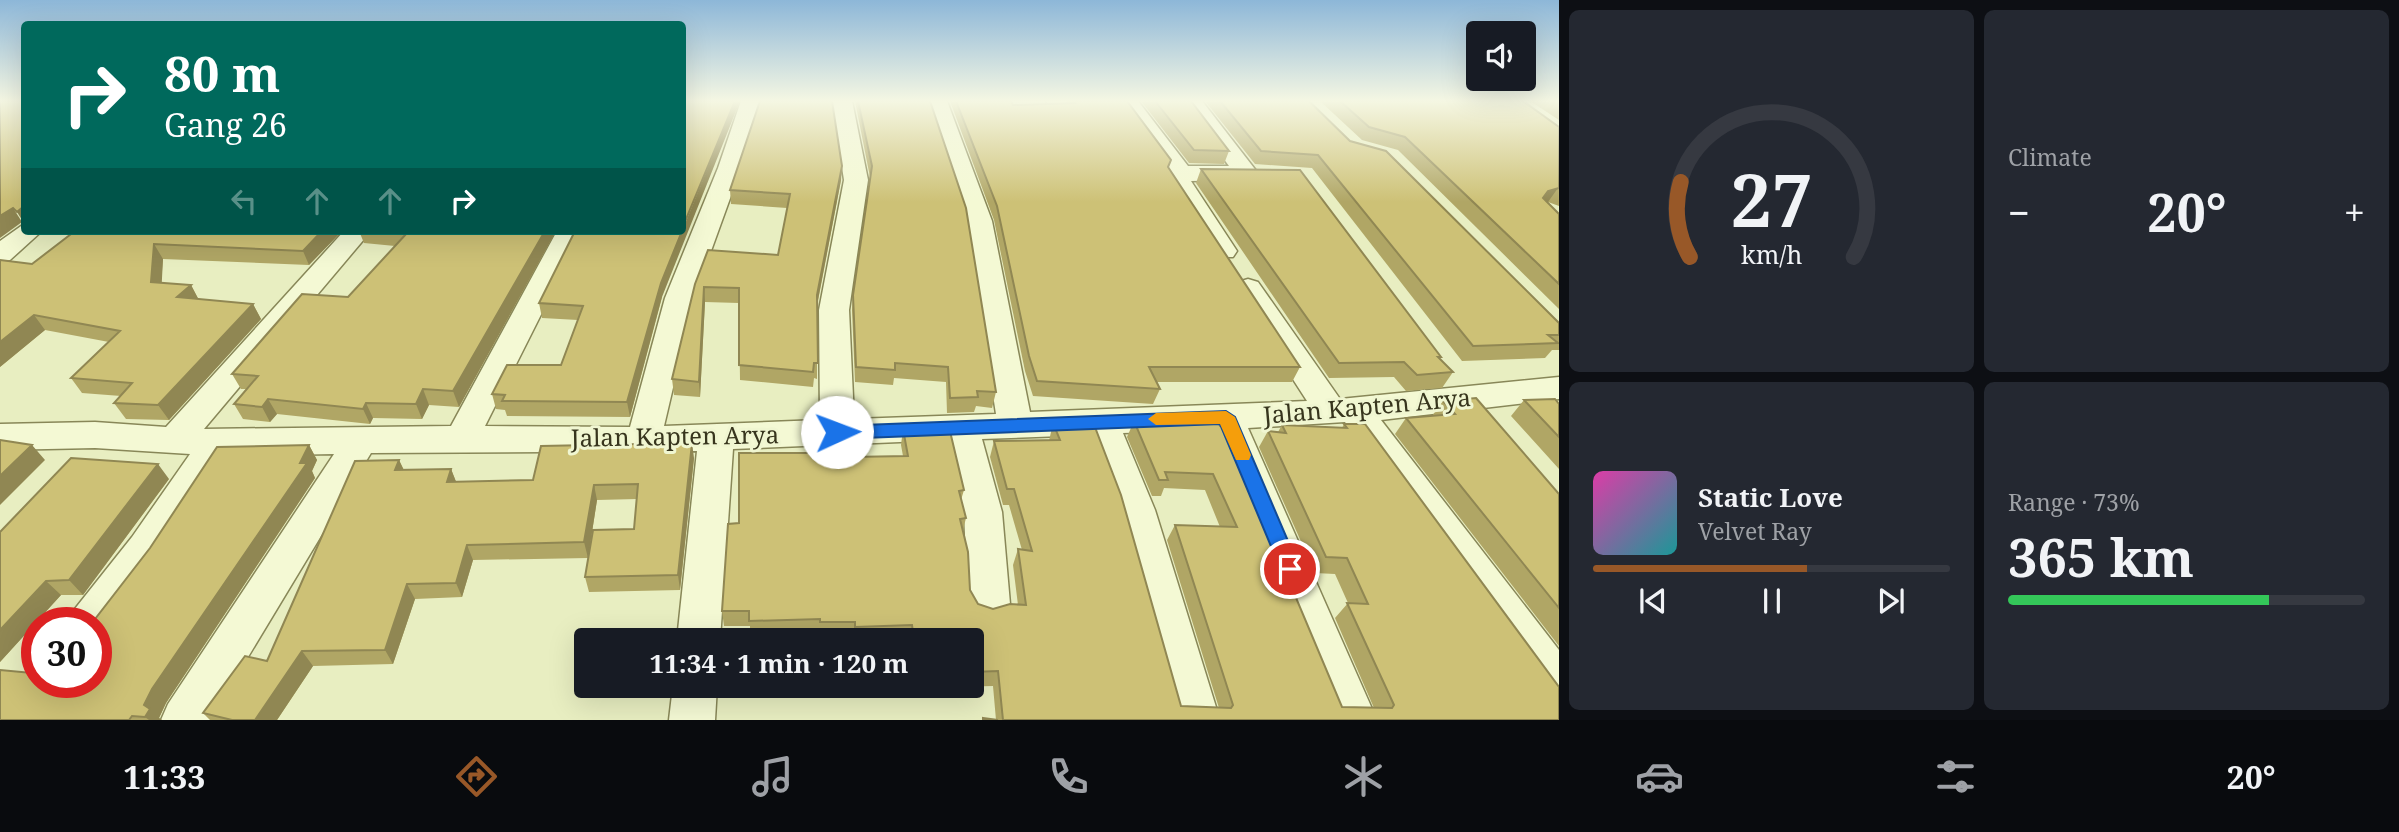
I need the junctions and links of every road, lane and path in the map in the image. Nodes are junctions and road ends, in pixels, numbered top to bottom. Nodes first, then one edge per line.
1 (743, 135) edge
2 (848, 135) edge
3 (950, 135) edge
4 (1152, 135) edge
5 (1220, 135) edge
6 (1182, 174) junction
7 (24, 235) edge
8 (354, 235) edge
9 (568, 235) edge
10 (0, 254) edge
11 (1449, 372) edge
12 (1559, 388) edge
13 (1471, 399) junction
14 (1342, 411) junction
15 (1226, 417) junction
16 (1101, 422) junction
17 (1015, 424) junction
18 (962, 428) junction
19 (1496, 428) edge
20 (837, 432) junction
21 (95, 436) junction
22 (0, 437) edge
23 (716, 437) junction
24 (461, 439) junction
25 (175, 440) junction
26 (361, 440) junction
27 (644, 440) junction
28 (217, 443) junction
29 (66, 465) edge
30 (989, 604) edge
31 (101, 607) edge
32 (700, 628) edge
33 (1559, 687) edge
34 (694, 698) edge
35 (184, 720) edge
36 (692, 720) edge
37 (1198, 720) edge
38 (1354, 720) edge

1 - 27 street
2 - 20 street
3 - 17 street
4 - 6 street
5 - 6 street
6 - 14 street
7 - 10 street
8 - 25 street
9 - 24 street
11 - 13 street
12 - 13 street, Jalan Kapten Arya
13 - 14 street, Jalan Kapten Arya
13 - 19 street
14 - 15 street, Jalan Kapten Arya
14 - 33 street
15 - 16 street, Jalan Kapten Arya
15 - 38 street
16 - 17 street, Jalan Kapten Arya
16 - 37 street
17 - 18 street, Jalan Kapten Arya
18 - 20 street, Jalan Kapten Arya
18 - 30 street
20 - 23 street, Jalan Kapten Arya
21 - 22 street, Jalan Kapten Arya
21 - 25 street, Jalan Kapten Arya
21 - 29 street
23 - 27 street, Jalan Kapten Arya
23 - 32 street
24 - 26 street, Jalan Kapten Arya
24 - 27 street, Jalan Kapten Arya
25 - 28 street, Jalan Kapten Arya
26 - 28 street, Jalan Kapten Arya
26 - 35 street
28 - 31 street
34 - 36 street

